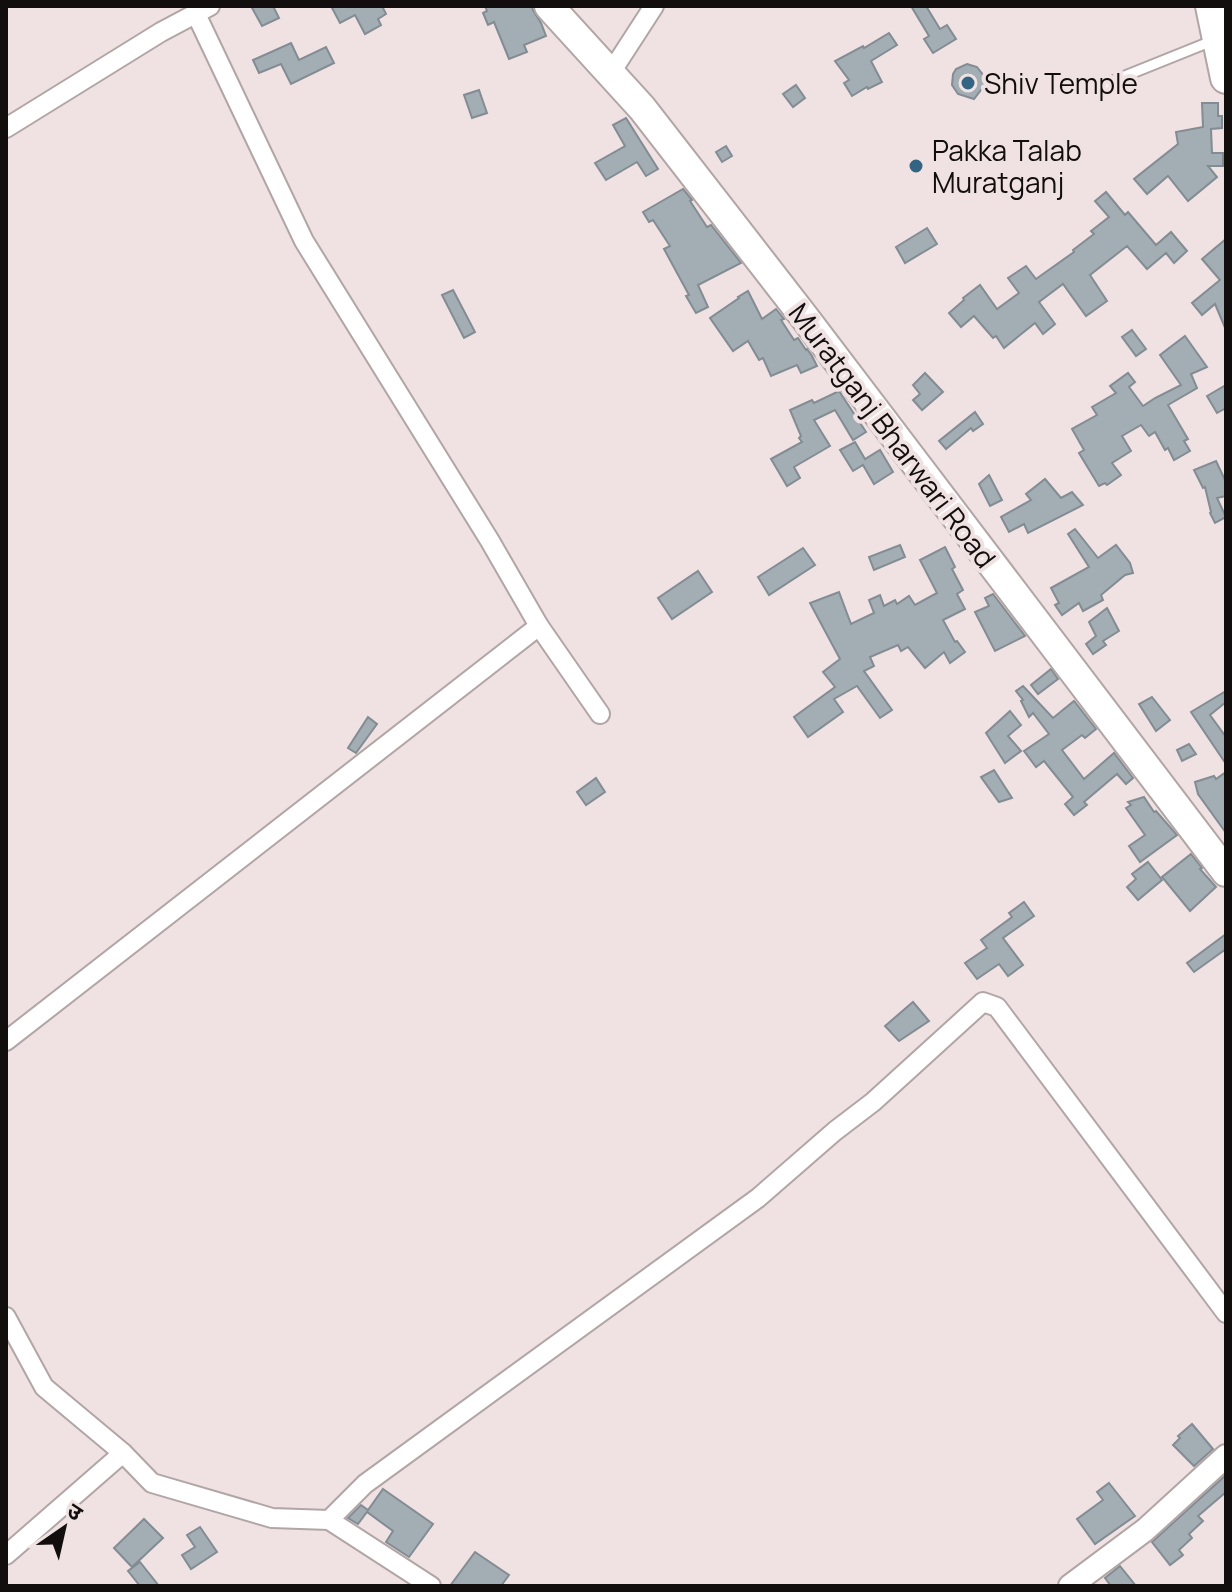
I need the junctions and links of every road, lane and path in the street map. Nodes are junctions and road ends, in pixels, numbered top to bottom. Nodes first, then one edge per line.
1 (549, 6) edge
2 (654, 6) edge
3 (1211, 6) edge
4 (203, 10) edge
5 (1222, 37) edge
6 (610, 74) junction
7 (1226, 78) edge
8 (1100, 86) dead end
9 (6, 128) edge
10 (539, 626) junction
11 (600, 714) dead end
12 (1226, 872) edge
13 (6, 1041) edge
14 (1226, 1313) edge
15 (6, 1317) edge
16 (123, 1453) junction
17 (1226, 1456) edge
18 (329, 1520) junction
19 (6, 1555) edge
20 (431, 1586) edge
21 (1070, 1586) edge

1 - 6 main road, Muratganj Bharwari Road
2 - 6 street
3 - 5 highway
4 - 9 street
4 - 10 street
5 - 7 highway
5 - 8 lane
6 - 12 main road, Muratganj Bharwari Road
10 - 11 street
10 - 13 street
14 - 18 street
15 - 16 street
16 - 18 street
16 - 19 street
17 - 21 street
18 - 20 street

